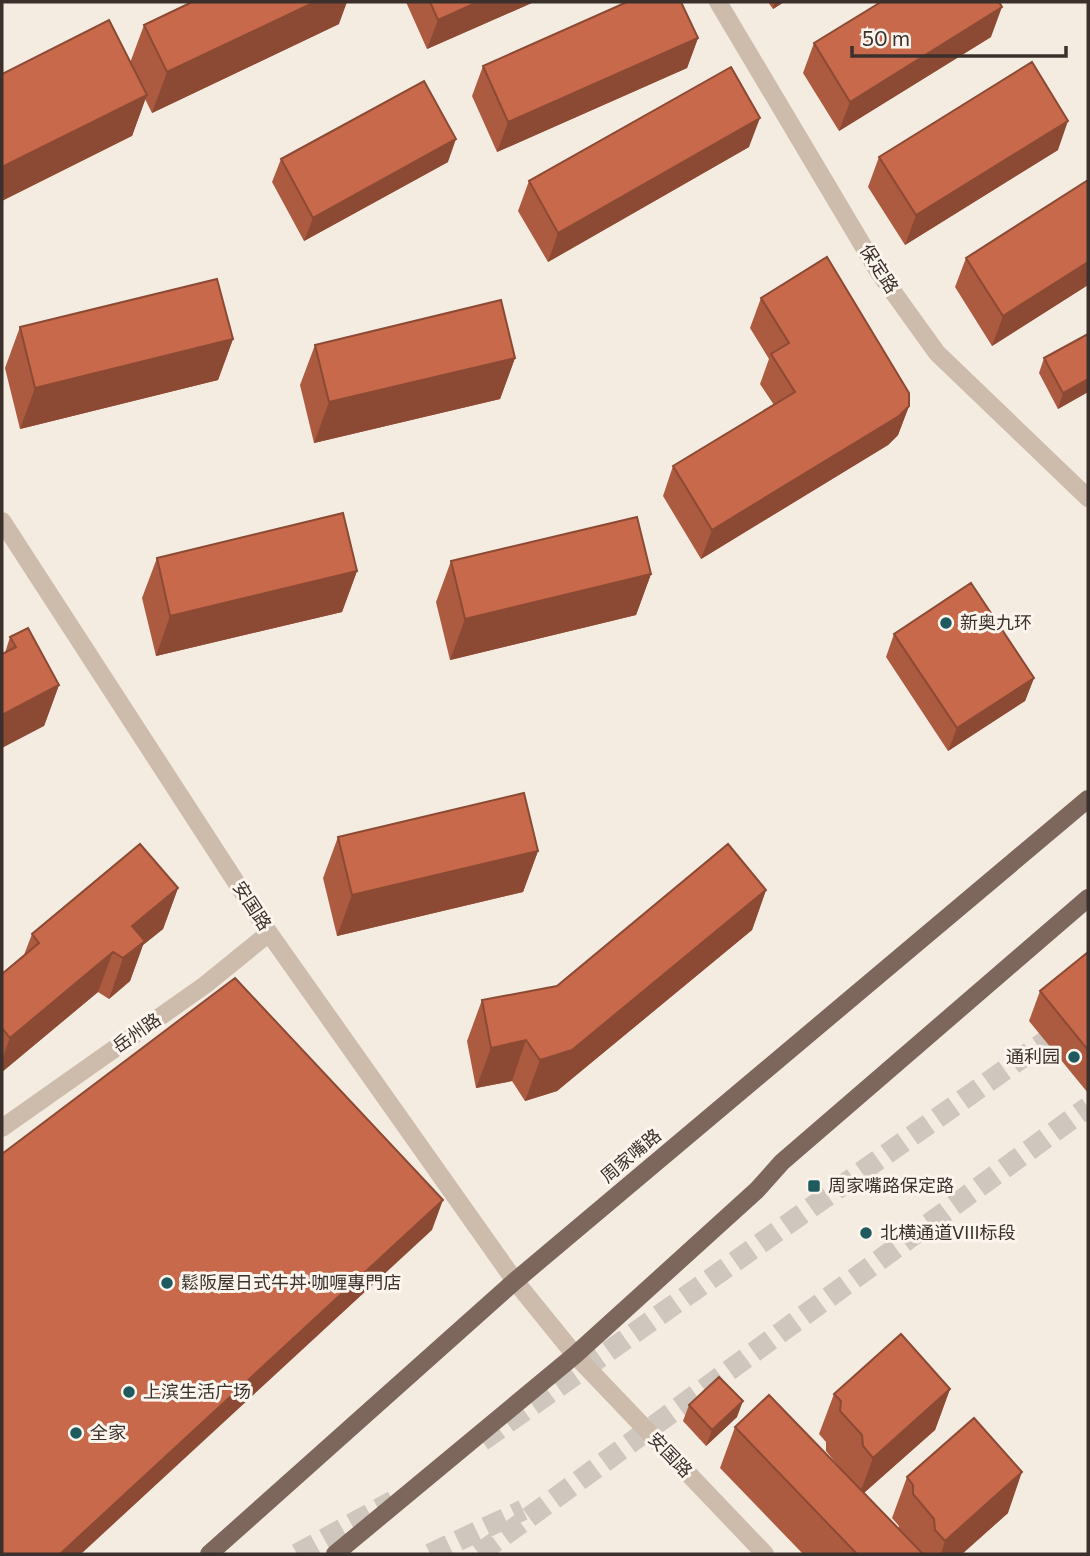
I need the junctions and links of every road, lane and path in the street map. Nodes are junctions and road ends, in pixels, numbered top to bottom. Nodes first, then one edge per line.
1 (718, 2) edge
2 (1088, 498) edge
3 (2, 521) edge
4 (1088, 799) edge
5 (1088, 898) edge
6 (269, 933) junction
7 (2, 1128) edge
8 (515, 1281) junction
9 (575, 1355) junction
10 (209, 1554) edge
11 (335, 1554) edge
12 (765, 1554) edge

1 - 2 street, 保定路
3 - 6 street, 安国路
4 - 8 main road, 周家嘴路
5 - 9 main road
6 - 7 street, 岳州路
6 - 8 street, 安国路
8 - 9 street, 安国路
8 - 10 main road, 周家嘴路
9 - 11 main road
9 - 12 street, 安国路

